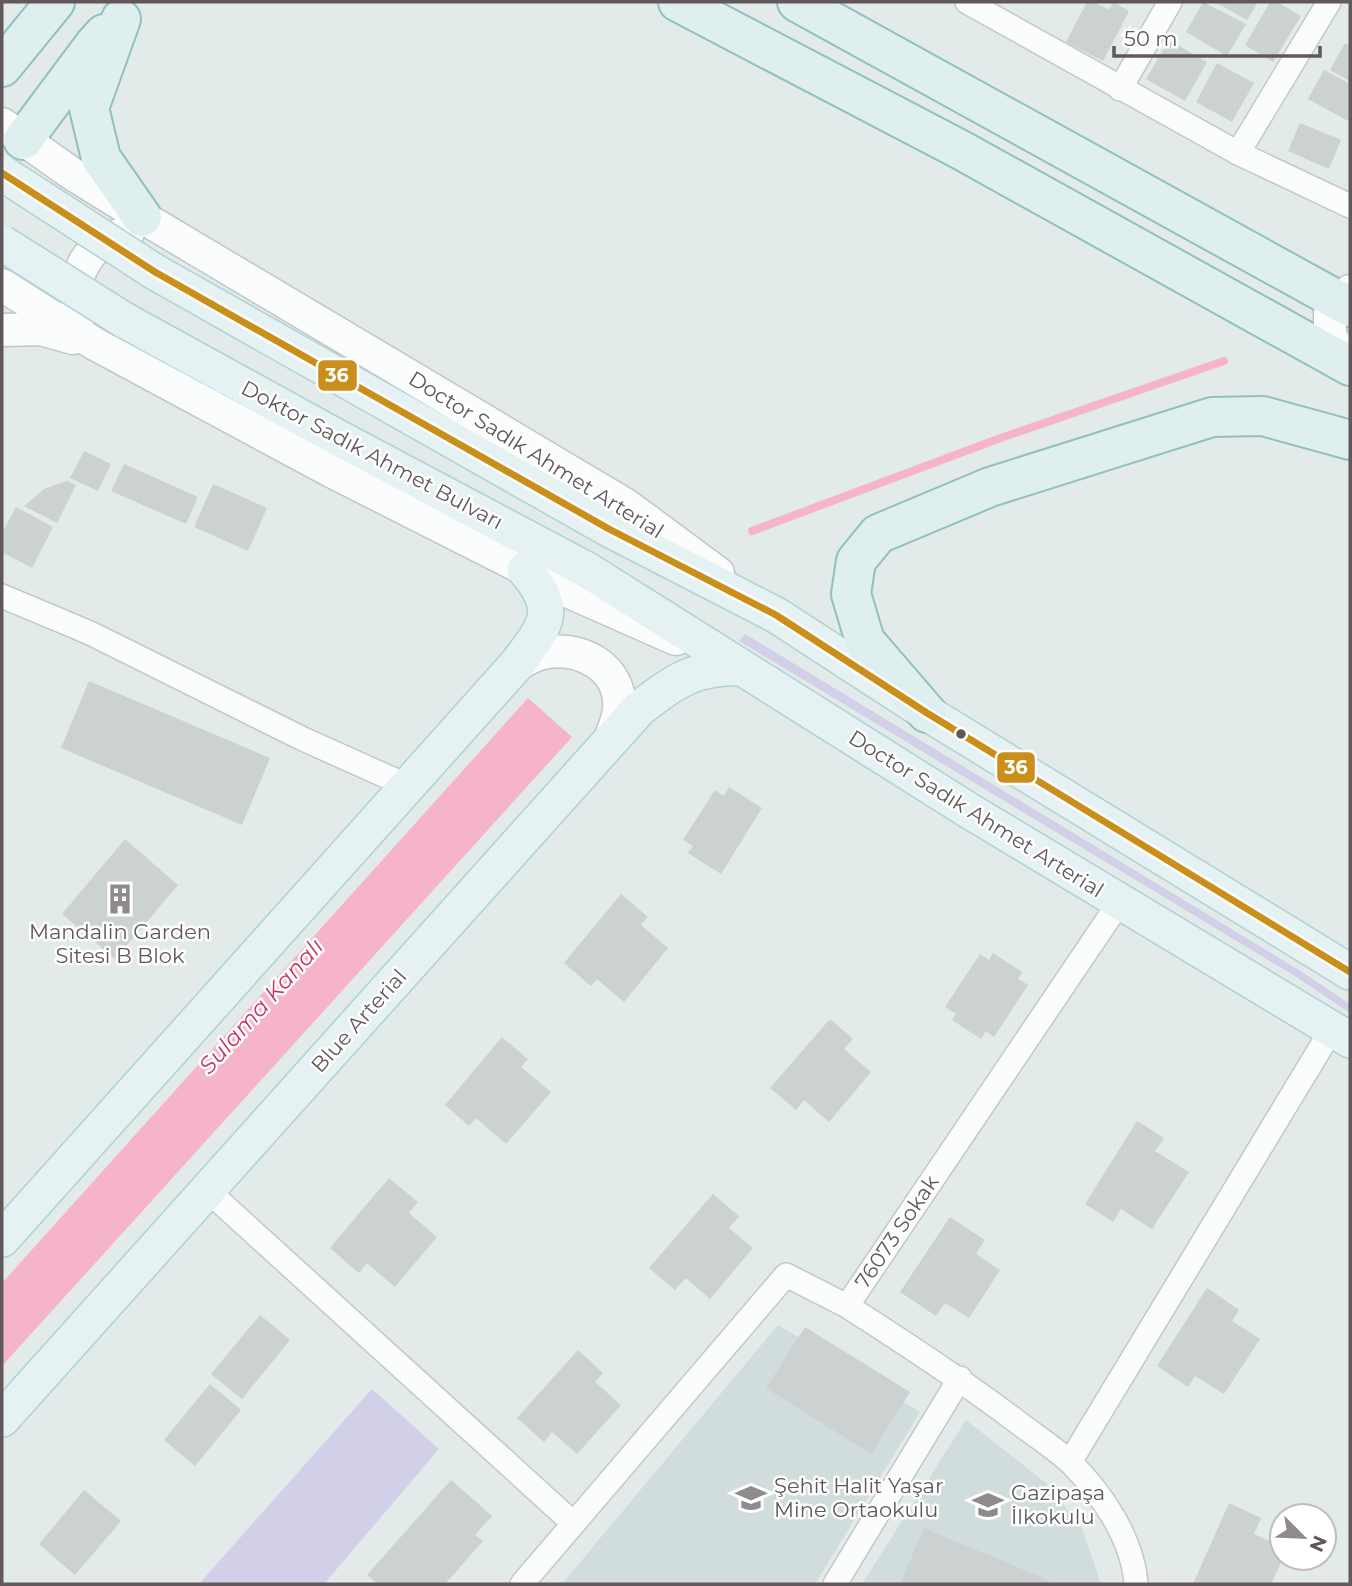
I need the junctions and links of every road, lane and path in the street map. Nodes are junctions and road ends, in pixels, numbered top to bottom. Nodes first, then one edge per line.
1 (55, 2) edge
2 (678, 2) edge
3 (796, 2) edge
4 (967, 2) edge
5 (1170, 2) edge
6 (1329, 2) edge
7 (130, 10) edge
8 (2, 67) edge
9 (1121, 89) junction
10 (9, 144) edge
11 (1238, 153) junction
12 (2, 173) edge
13 (1350, 206) edge
14 (142, 217) junction
15 (181, 240) junction
16 (2, 243) edge
17 (2, 285) edge
18 (1346, 300) edge
19 (2, 330) edge
20 (95, 344) junction
21 (125, 360) junction
22 (1350, 364) edge
23 (1350, 440) edge
24 (525, 570) junction
25 (2, 598) edge
26 (776, 615) junction
27 (517, 664) junction
28 (742, 668) junction
29 (928, 713) junction
30 (609, 742) junction
31 (408, 786) junction
32 (1119, 903) junction
33 (1350, 972) edge
34 (1341, 1035) edge
35 (207, 1191) junction
36 (2, 1239) edge
37 (847, 1306) junction
38 (960, 1378) junction
39 (2, 1419) edge
40 (1070, 1462) junction
41 (573, 1523) junction
42 (522, 1584) edge
43 (835, 1584) edge
44 (1136, 1584) edge

1 - 8 highway
2 - 22 highway
3 - 18 highway
4 - 9 street
5 - 9 street
6 - 11 street
7 - 10 highway
7 - 14 highway
9 - 11 street
10 - 14 main road, Doctor Sadık Ahmet Arterial
11 - 13 street
12 - 26 main road, bridge
14 - 15 main road, Doctor Sadık Ahmet Arterial
15 - 21 main road
15 - 26 main road, Doctor Sadık Ahmet Arterial
16 - 28 main road, Doktor Sadık Ahmet Bulvarı, bridge
17 - 20 main road, Doctor Sadık Ahmet Arterial
18 - 22 main road
19 - 20 main road
20 - 21 main road, Doctor Sadık Ahmet Arterial
21 - 24 main road, Doctor Sadık Ahmet Arterial
23 - 29 highway
24 - 27 main road
24 - 28 main road, Doctor Sadık Ahmet Arterial
25 - 31 street
26 - 29 main road, Doctor Sadık Ahmet Arterial
27 - 30 main road
27 - 31 main road
28 - 30 main road, Blue Arterial
28 - 32 main road, Doctor Sadık Ahmet Arterial
29 - 33 main road, Doctor Sadık Ahmet Arterial
30 - 35 main road, Blue Arterial
31 - 36 main road
32 - 34 main road, Doctor Sadık Ahmet Arterial
32 - 37 street, 76073 Sokak
34 - 40 street
35 - 39 main road, Blue Arterial
35 - 41 street
37 - 38 street
37 - 41 street, 76073 Sokak
38 - 40 street
38 - 43 street
40 - 44 street
41 - 42 street, 76073 Sokak

